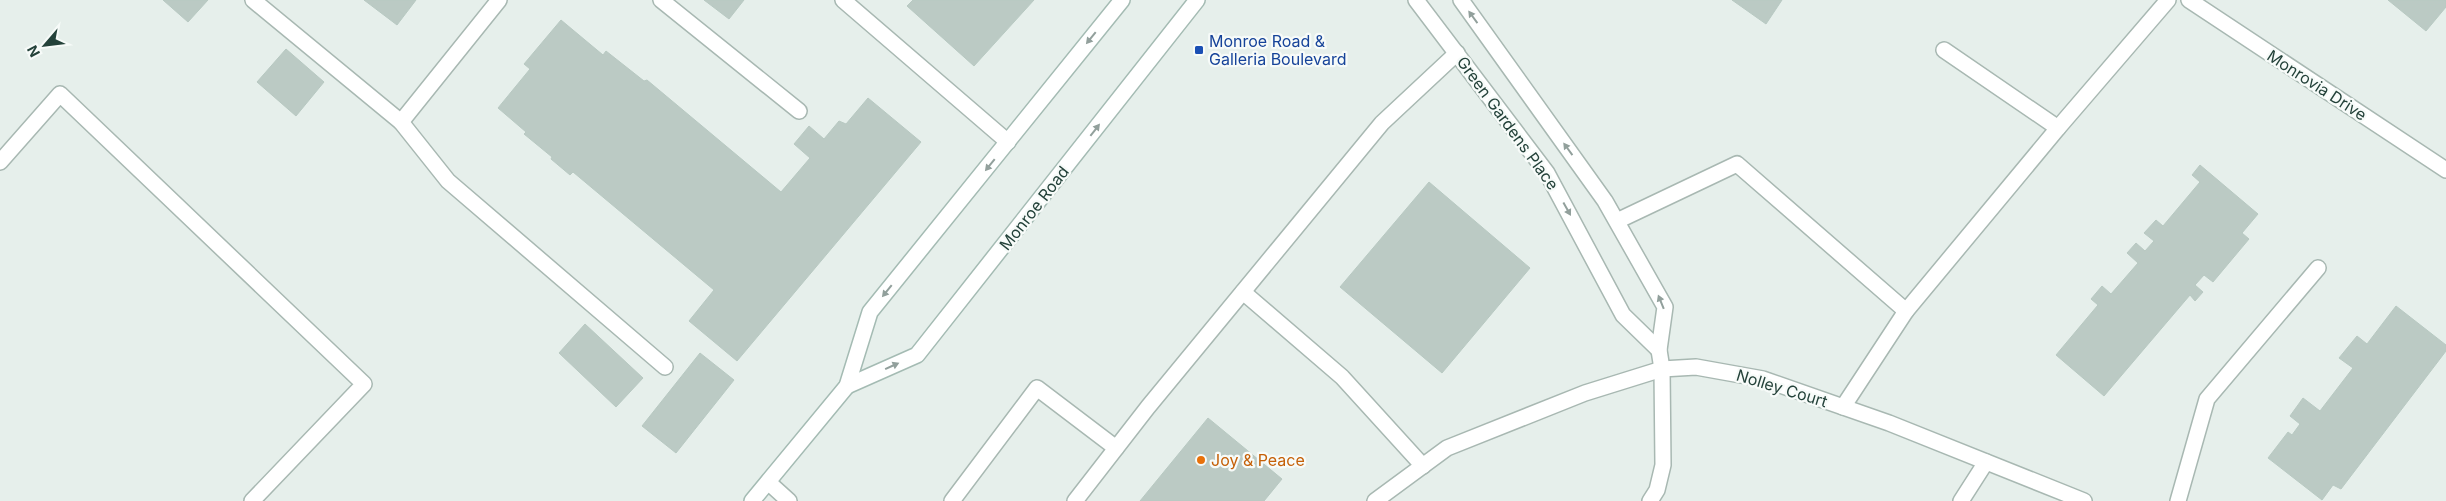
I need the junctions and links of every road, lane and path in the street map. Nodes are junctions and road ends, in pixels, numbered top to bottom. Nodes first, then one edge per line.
1 (252, 0) edge
2 (499, 0) edge
3 (662, 0) edge
4 (1122, 0) edge
5 (1197, 0) edge
6 (1416, 0) edge
7 (1461, 0) edge
8 (2168, 0) edge
9 (2189, 0) edge
10 (853, 3) edge
11 (1944, 50) dead end
12 (1457, 53) junction
13 (799, 111) dead end
14 (402, 122) junction
15 (2058, 128) junction
16 (1008, 142) junction
17 (0, 162) edge
18 (2446, 170) edge
19 (1617, 221) junction
20 (2318, 268) dead end
21 (1243, 292) junction
22 (1906, 311) junction
23 (1659, 350) junction
24 (665, 367) dead end
25 (1662, 369) junction
26 (847, 386) junction
27 (1843, 407) junction
28 (1116, 448) junction
29 (1986, 462) junction
30 (1423, 466) junction
31 (768, 482) junction
32 (252, 501) edge
33 (752, 501) edge
34 (789, 501) edge
35 (952, 501) edge
36 (1075, 501) edge
37 (1375, 501) edge
38 (1650, 501) edge
39 (1962, 501) edge
40 (2084, 501) edge
41 (2178, 501) edge

1 - 14 street
2 - 14 street
3 - 13 street
4 -> 16 street, Monroe Road
26 -> 5 street, Monroe Road
6 - 12 street, Green Gardens Place
19 -> 7 street, Green Gardens Place
8 - 15 street
9 - 18 street, Monrovia Drive
10 - 16 street
11 - 15 street
12 - 21 street
12 -> 23 street, Green Gardens Place
14 - 24 street
15 - 22 street
16 -> 26 street, Monroe Road
17 - 32 street
19 - 22 street
23 -> 19 street, Green Gardens Place
20 - 41 street
21 - 28 street
21 - 30 street
22 - 27 street
23 - 25 street, Green Gardens Place
25 - 27 street, Nolley Court
25 - 30 street, Nolley Court
25 - 38 street, Green Gardens Place
26 - 31 street, Monroe Road
27 - 29 street, Nolley Court
28 - 35 street
28 - 36 street
29 - 39 street
29 - 40 street, Nolley Court
30 - 37 street, Nolley Court
31 - 33 street, Monroe Road
31 - 34 street

